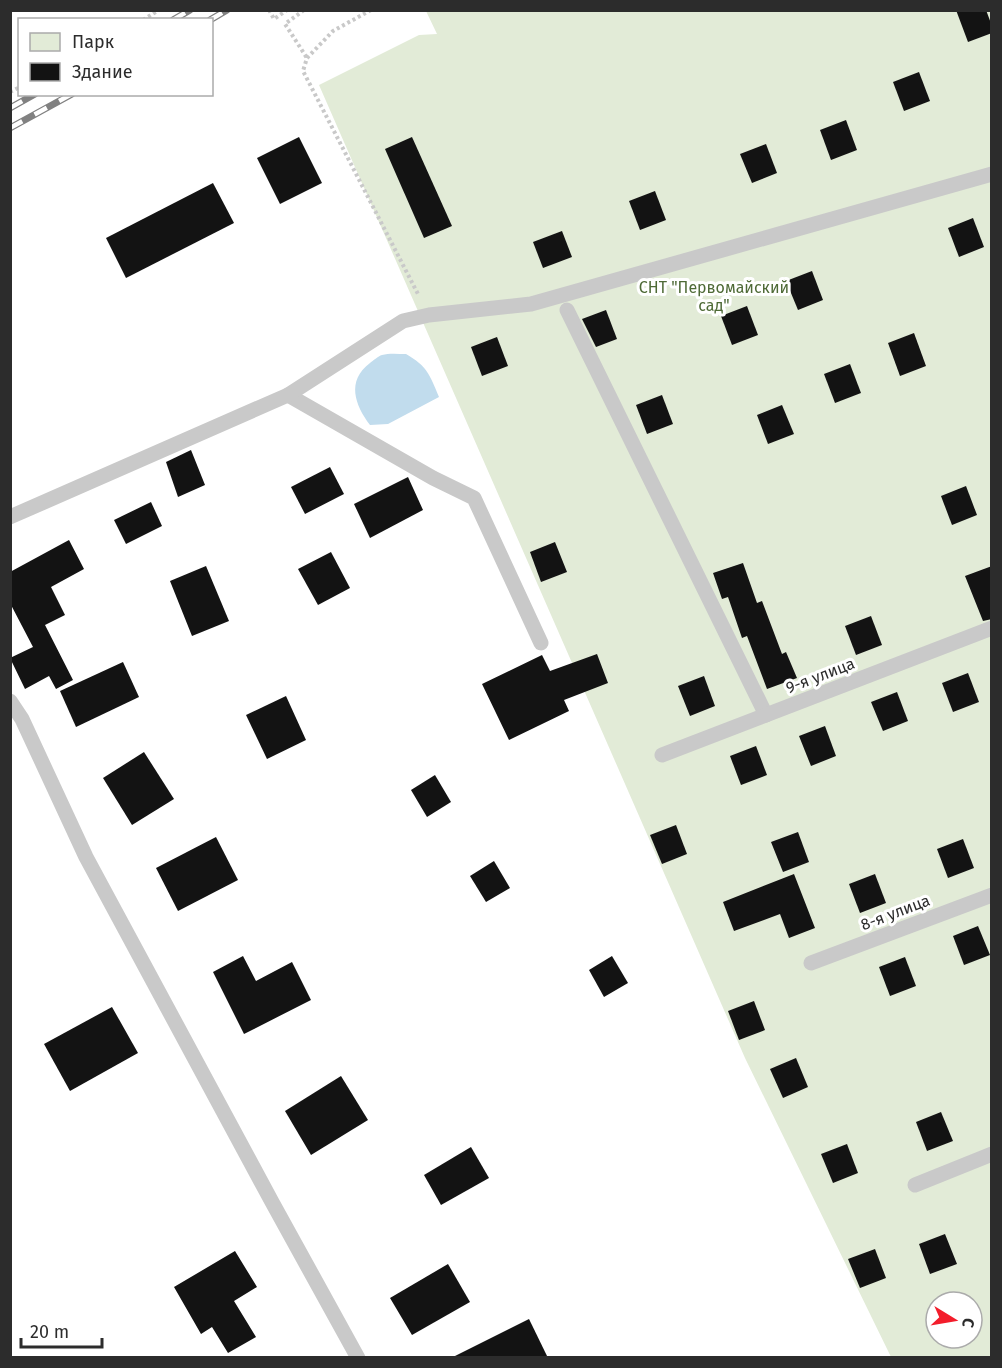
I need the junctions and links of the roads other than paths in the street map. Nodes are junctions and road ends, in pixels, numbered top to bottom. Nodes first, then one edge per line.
1 (992, 174) edge
2 (567, 310) dead end
3 (288, 395) junction
4 (10, 518) edge
5 (992, 628) edge
6 (541, 643) dead end
7 (10, 701) edge
8 (766, 715) junction
9 (662, 755) dead end
10 (992, 895) edge
11 (811, 963) dead end
12 (992, 1154) edge
13 (915, 1185) dead end
14 (358, 1358) edge

1 - 3 lane
2 - 8 lane
3 - 4 lane
3 - 6 lane
5 - 8 lane, 9-я улица
7 - 14 lane
8 - 9 lane, 9-я улица
10 - 11 lane, 8-я улица
12 - 13 lane

